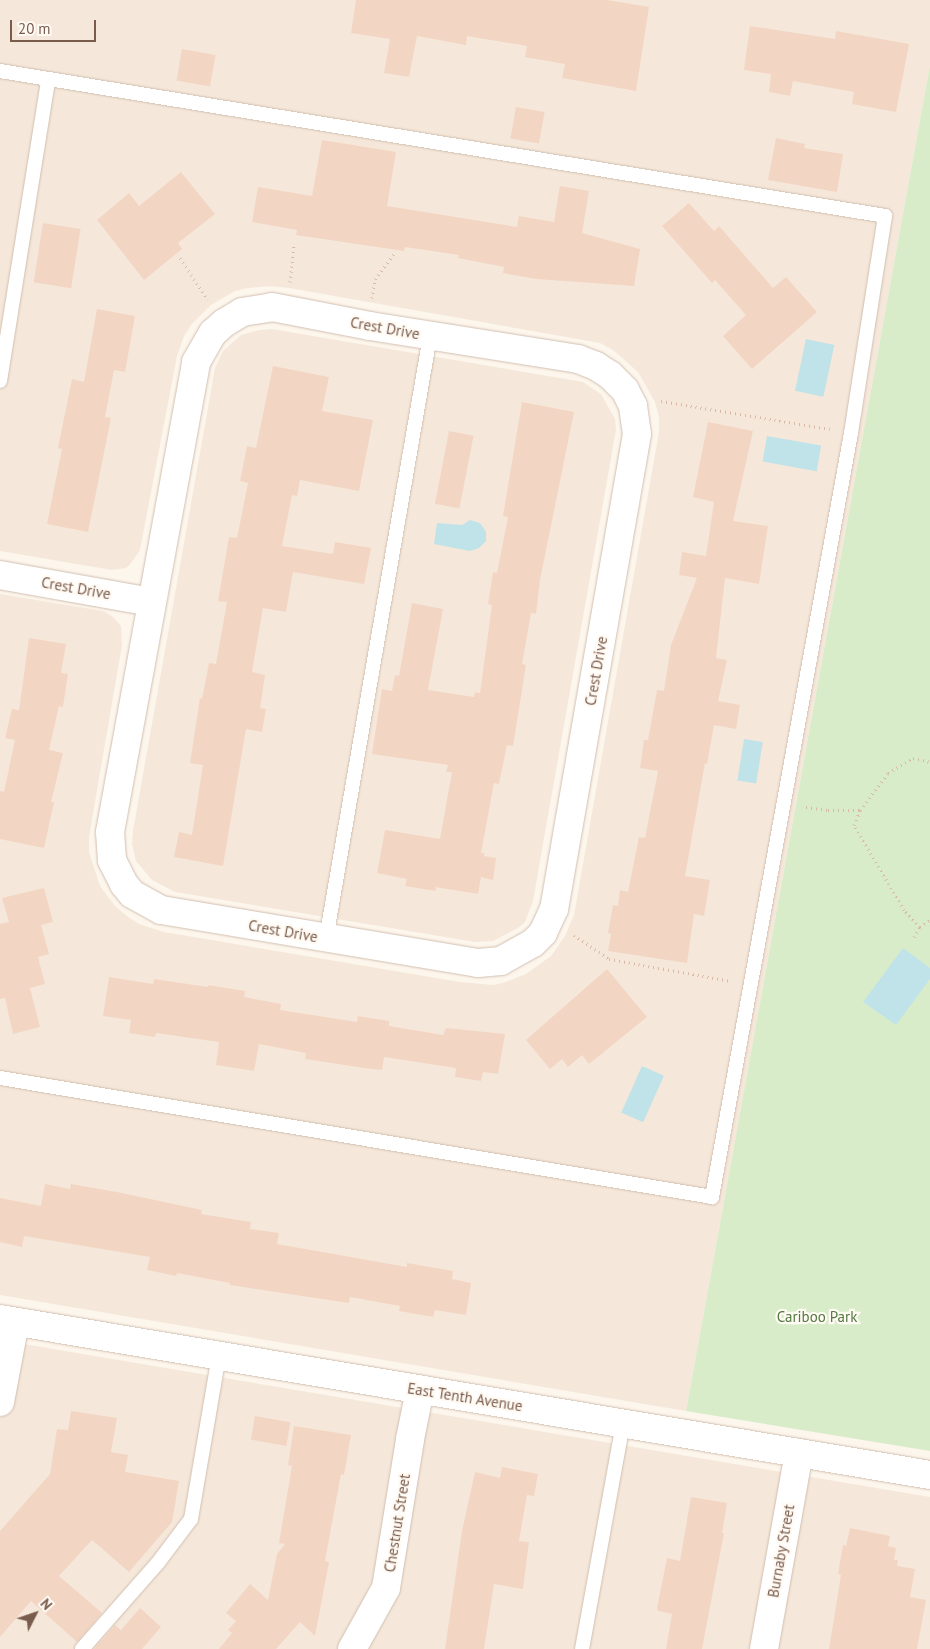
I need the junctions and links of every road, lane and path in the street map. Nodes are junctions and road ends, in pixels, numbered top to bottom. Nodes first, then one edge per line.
1 (0, 71) edge
2 (48, 81) junction
3 (294, 243) dead end
4 (394, 254) dead end
5 (180, 258) dead end
6 (287, 310) junction
7 (224, 323) junction
8 (370, 326) junction
9 (430, 336) junction
10 (0, 381) edge
11 (633, 406) junction
12 (851, 433) junction
13 (0, 575) edge
14 (152, 602) junction
15 (930, 762) edge
16 (785, 804) junction
17 (860, 810) junction
18 (550, 920) junction
19 (930, 920) edge
20 (920, 927) junction
21 (914, 937) dead end
22 (326, 939) junction
23 (752, 985) junction
24 (0, 1078) edge
25 (7, 1320) edge
26 (220, 1356) junction
27 (420, 1390) junction
28 (0, 1402) edge
29 (623, 1423) junction
30 (799, 1453) junction
31 (930, 1475) edge
32 (82, 1649) edge
33 (352, 1649) edge
34 (582, 1649) edge
35 (764, 1649) edge

1 - 2 lane
2 - 10 lane
2 - 12 lane
3 - 6 path
4 - 8 path
5 - 7 path
6 - 7 street, Crest Drive
6 - 8 street, Crest Drive
7 - 14 street, Crest Drive
8 - 9 street, Crest Drive
9 - 11 street, Crest Drive
9 - 22 lane
11 - 12 path
11 - 18 street, Crest Drive
12 - 16 lane
13 - 14 street, Crest Drive
14 - 22 street, Crest Drive
15 - 17 path
16 - 17 path
16 - 23 lane
17 - 20 path
18 - 22 street, Crest Drive
18 - 23 path
19 - 20 path
20 - 21 path
23 - 24 lane
25 - 26 street, East Tenth Avenue
25 - 28 street
26 - 27 street, East Tenth Avenue
26 - 32 lane
27 - 29 street, East Tenth Avenue
27 - 33 street, Chestnut Street
29 - 30 street, East Tenth Avenue
29 - 34 lane
30 - 31 street, East Tenth Avenue
30 - 35 street, Burnaby Street

